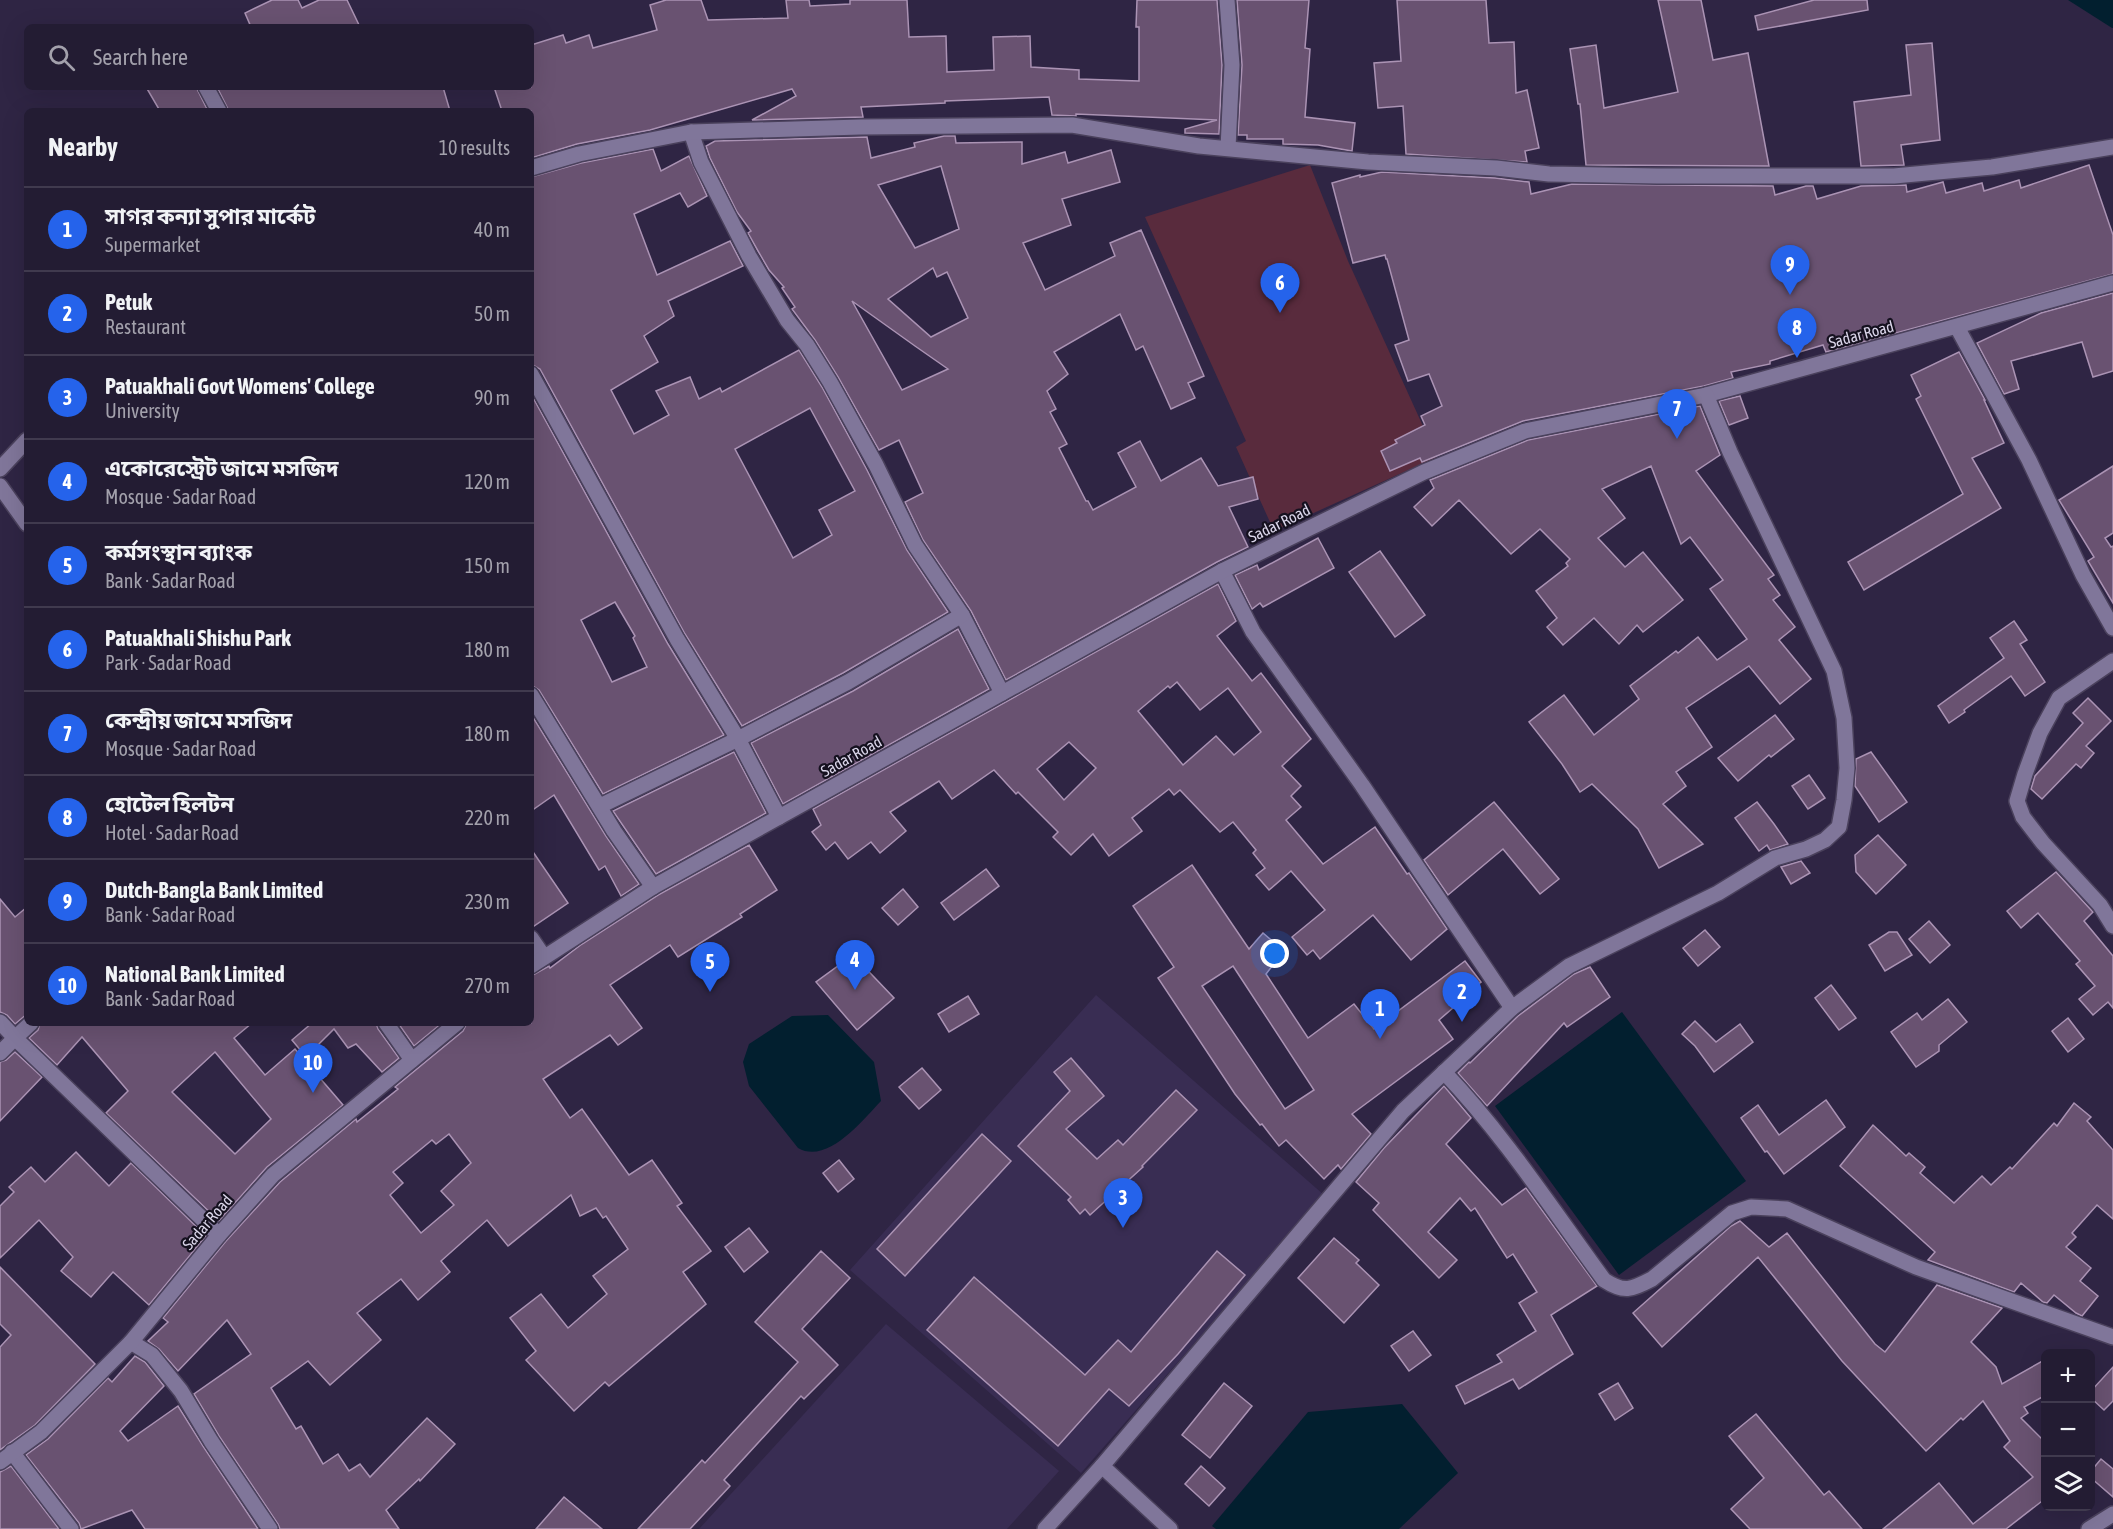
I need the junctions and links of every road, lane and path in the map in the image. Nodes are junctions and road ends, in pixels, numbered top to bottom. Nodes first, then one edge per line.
1 (1227, 0) edge
2 (208, 90) edge
3 (217, 108) edge
4 (691, 132) junction
5 (2113, 147) edge
6 (1228, 148) junction
7 (534, 167) edge
8 (2113, 284) edge
9 (1957, 327) junction
10 (534, 379) edge
11 (1706, 395) junction
12 (24, 444) edge
13 (0, 469) edge
14 (0, 486) edge
15 (24, 520) edge
16 (1222, 570) junction
17 (962, 615) junction
18 (2113, 628) edge
19 (2113, 661) edge
20 (1002, 693) junction
21 (534, 700) edge
22 (738, 739) junction
23 (600, 806) junction
24 (779, 817) junction
25 (653, 887) junction
26 (2113, 926) edge
27 (534, 942) edge
28 (544, 957) junction
29 (534, 964) edge
30 (1512, 1008) junction
31 (0, 1022) edge
32 (27, 1026) edge
33 (388, 1026) edge
34 (453, 1026) edge
35 (15, 1038) junction
36 (0, 1053) edge
37 (412, 1059) junction
38 (1443, 1072) junction
39 (219, 1235) junction
40 (2113, 1337) edge
41 (131, 1342) junction
42 (12, 1452) junction
43 (0, 1461) edge
44 (1102, 1466) junction
45 (2113, 1514) edge
46 (71, 1529) edge
47 (270, 1529) edge
48 (1045, 1529) edge
49 (1170, 1529) edge
50 (2089, 1529) edge

1 - 6 street
2 - 3 street
4 - 6 street
4 - 7 street
4 - 17 street
5 - 6 street
8 - 9 street, Sadar Road
9 - 11 street, Sadar Road
9 - 18 street
10 - 22 street
11 - 16 street, Sadar Road
11 - 30 street
12 - 13 street
14 - 15 street
16 - 20 street, Sadar Road
16 - 30 street
17 - 20 street
17 - 22 street
19 - 26 street
20 - 24 street, Sadar Road
21 - 23 street
22 - 23 street
22 - 24 street
23 - 25 street
24 - 25 street, Sadar Road
25 - 28 street, Sadar Road
27 - 28 street
28 - 29 street, Sadar Road
30 - 38 street
31 - 35 street
32 - 35 street
33 - 37 street
34 - 37 street, Sadar Road
35 - 36 street
35 - 39 street
37 - 39 street, Sadar Road
38 - 40 street
38 - 44 street
39 - 41 street, Sadar Road
41 - 42 street, Sadar Road
41 - 47 street
42 - 43 street, Sadar Road
42 - 46 street
44 - 48 street
44 - 49 street
45 - 50 street

